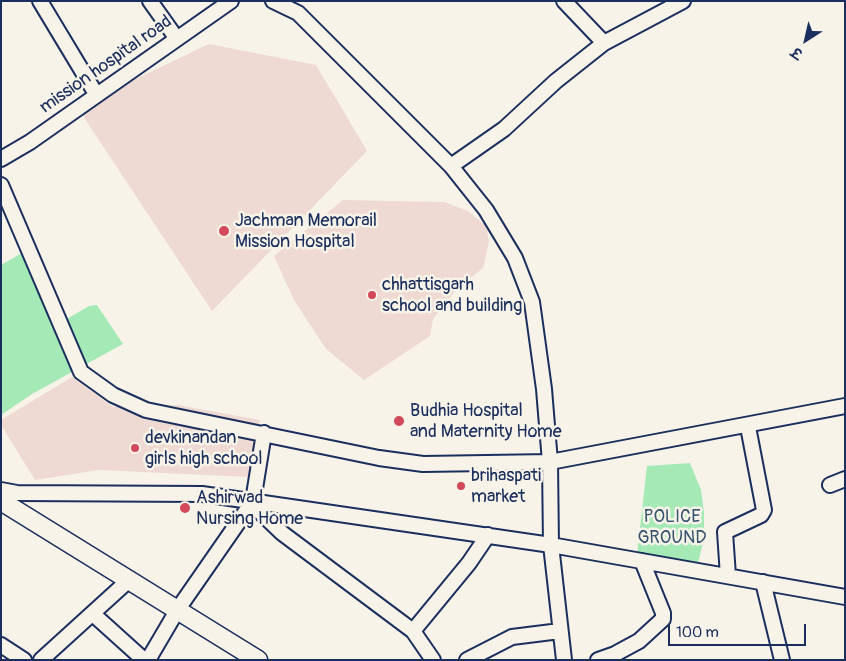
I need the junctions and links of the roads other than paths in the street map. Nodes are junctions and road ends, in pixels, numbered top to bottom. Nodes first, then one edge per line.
1 (40, 1) edge
2 (150, 1) edge
3 (231, 1) edge
4 (273, 1) edge
5 (564, 1) edge
6 (683, 1) edge
7 (177, 39) junction
8 (604, 43) junction
9 (96, 94) junction
10 (1, 159) edge
11 (451, 166) junction
12 (1, 185) edge
13 (845, 406) edge
14 (749, 432) dead end
15 (264, 433) junction
16 (550, 462) junction
17 (845, 479) edge
18 (830, 485) dead end
19 (1, 490) edge
20 (1, 501) edge
21 (253, 501) junction
22 (488, 535) junction
23 (551, 545) junction
24 (642, 561) junction
25 (728, 576) junction
26 (128, 580) junction
27 (763, 582) junction
28 (841, 593) edge
29 (178, 609) junction
30 (93, 614) junction
31 (413, 631) junction
32 (560, 631) junction
33 (1, 645) edge
34 (24, 660) edge
35 (41, 660) edge
36 (146, 660) edge
37 (258, 660) edge
38 (434, 660) edge
39 (467, 660) edge
40 (564, 660) edge
41 (598, 660) edge
42 (782, 660) edge

1 - 9 street
2 - 7 street
3 - 7 street, mission hospital road
4 - 11 street
5 - 8 street
6 - 8 street
7 - 9 street, mission hospital road
8 - 11 street
9 - 10 street, mission hospital road
11 - 16 street
12 - 15 street
13 - 16 street
14 - 25 street
15 - 16 street
15 - 21 street
16 - 23 street
17 - 18 street
19 - 21 street
20 - 26 main road
21 - 22 street
21 - 29 street
21 - 31 street
22 - 23 street
22 - 31 street
23 - 24 street
23 - 32 street
24 - 25 street
24 - 41 street
25 - 27 street
26 - 29 main road
26 - 30 street
27 - 28 street
27 - 42 street
29 - 36 street
29 - 37 main road
30 - 35 street
30 - 36 street
31 - 38 street
32 - 39 street
32 - 40 street
33 - 34 street

